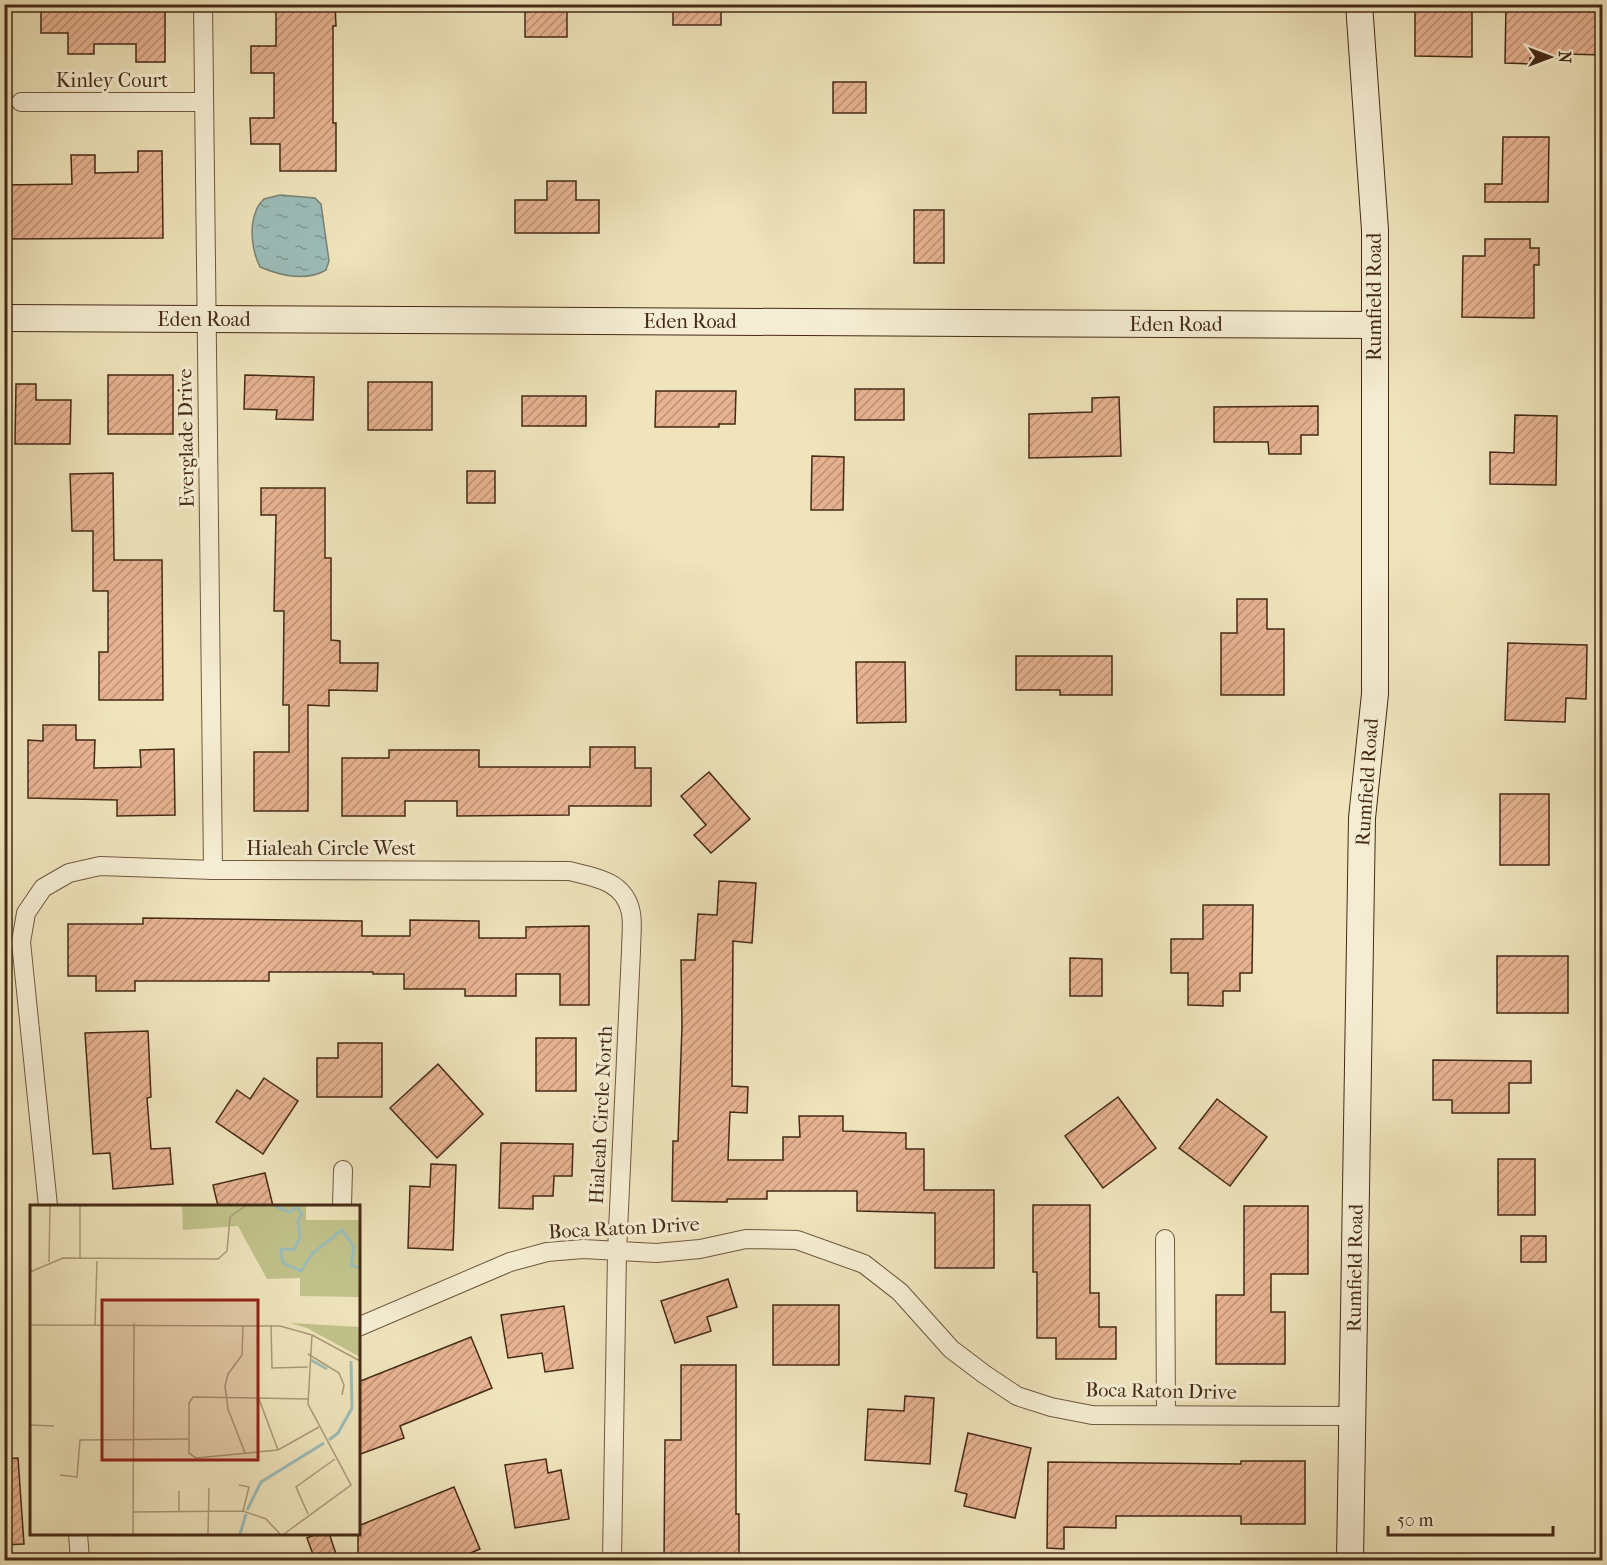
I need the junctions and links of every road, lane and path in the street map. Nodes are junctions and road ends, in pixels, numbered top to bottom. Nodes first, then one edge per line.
1 (202, 4) edge
2 (1359, 4) edge
3 (21, 102) dead end
4 (203, 102) junction
5 (4, 318) edge
6 (207, 319) junction
7 (1375, 325) junction
8 (213, 870) junction
9 (620, 889) joint
10 (343, 1170) dead end
11 (48, 1205) edge
12 (342, 1205) edge
13 (1165, 1239) dead end
14 (617, 1252) junction
15 (360, 1321) edge
16 (1166, 1414) junction
17 (1352, 1416) junction
18 (78, 1535) edge
19 (80, 1560) edge
20 (612, 1560) edge
21 (1350, 1560) edge

1 - 4 street, Everglade Drive
2 - 7 main road, Rumfield Road
3 - 4 street, Kinley Court
4 - 6 street, Everglade Drive
5 - 6 main road, Eden Road
6 - 7 main road, Eden Road
6 - 8 street, Everglade Drive
7 - 17 main road, Rumfield Road
8 - 9 street, Hialeah Circle West
8 - 11 street, Hialeah Circle West
9 - 14 street, Hialeah Circle North
10 - 12 street
13 - 16 street
14 - 15 street, Boca Raton Drive
14 - 16 street, Boca Raton Drive
14 - 20 street, Hialeah Circle North
16 - 17 street, Boca Raton Drive
17 - 21 main road, Rumfield Road
18 - 19 street

